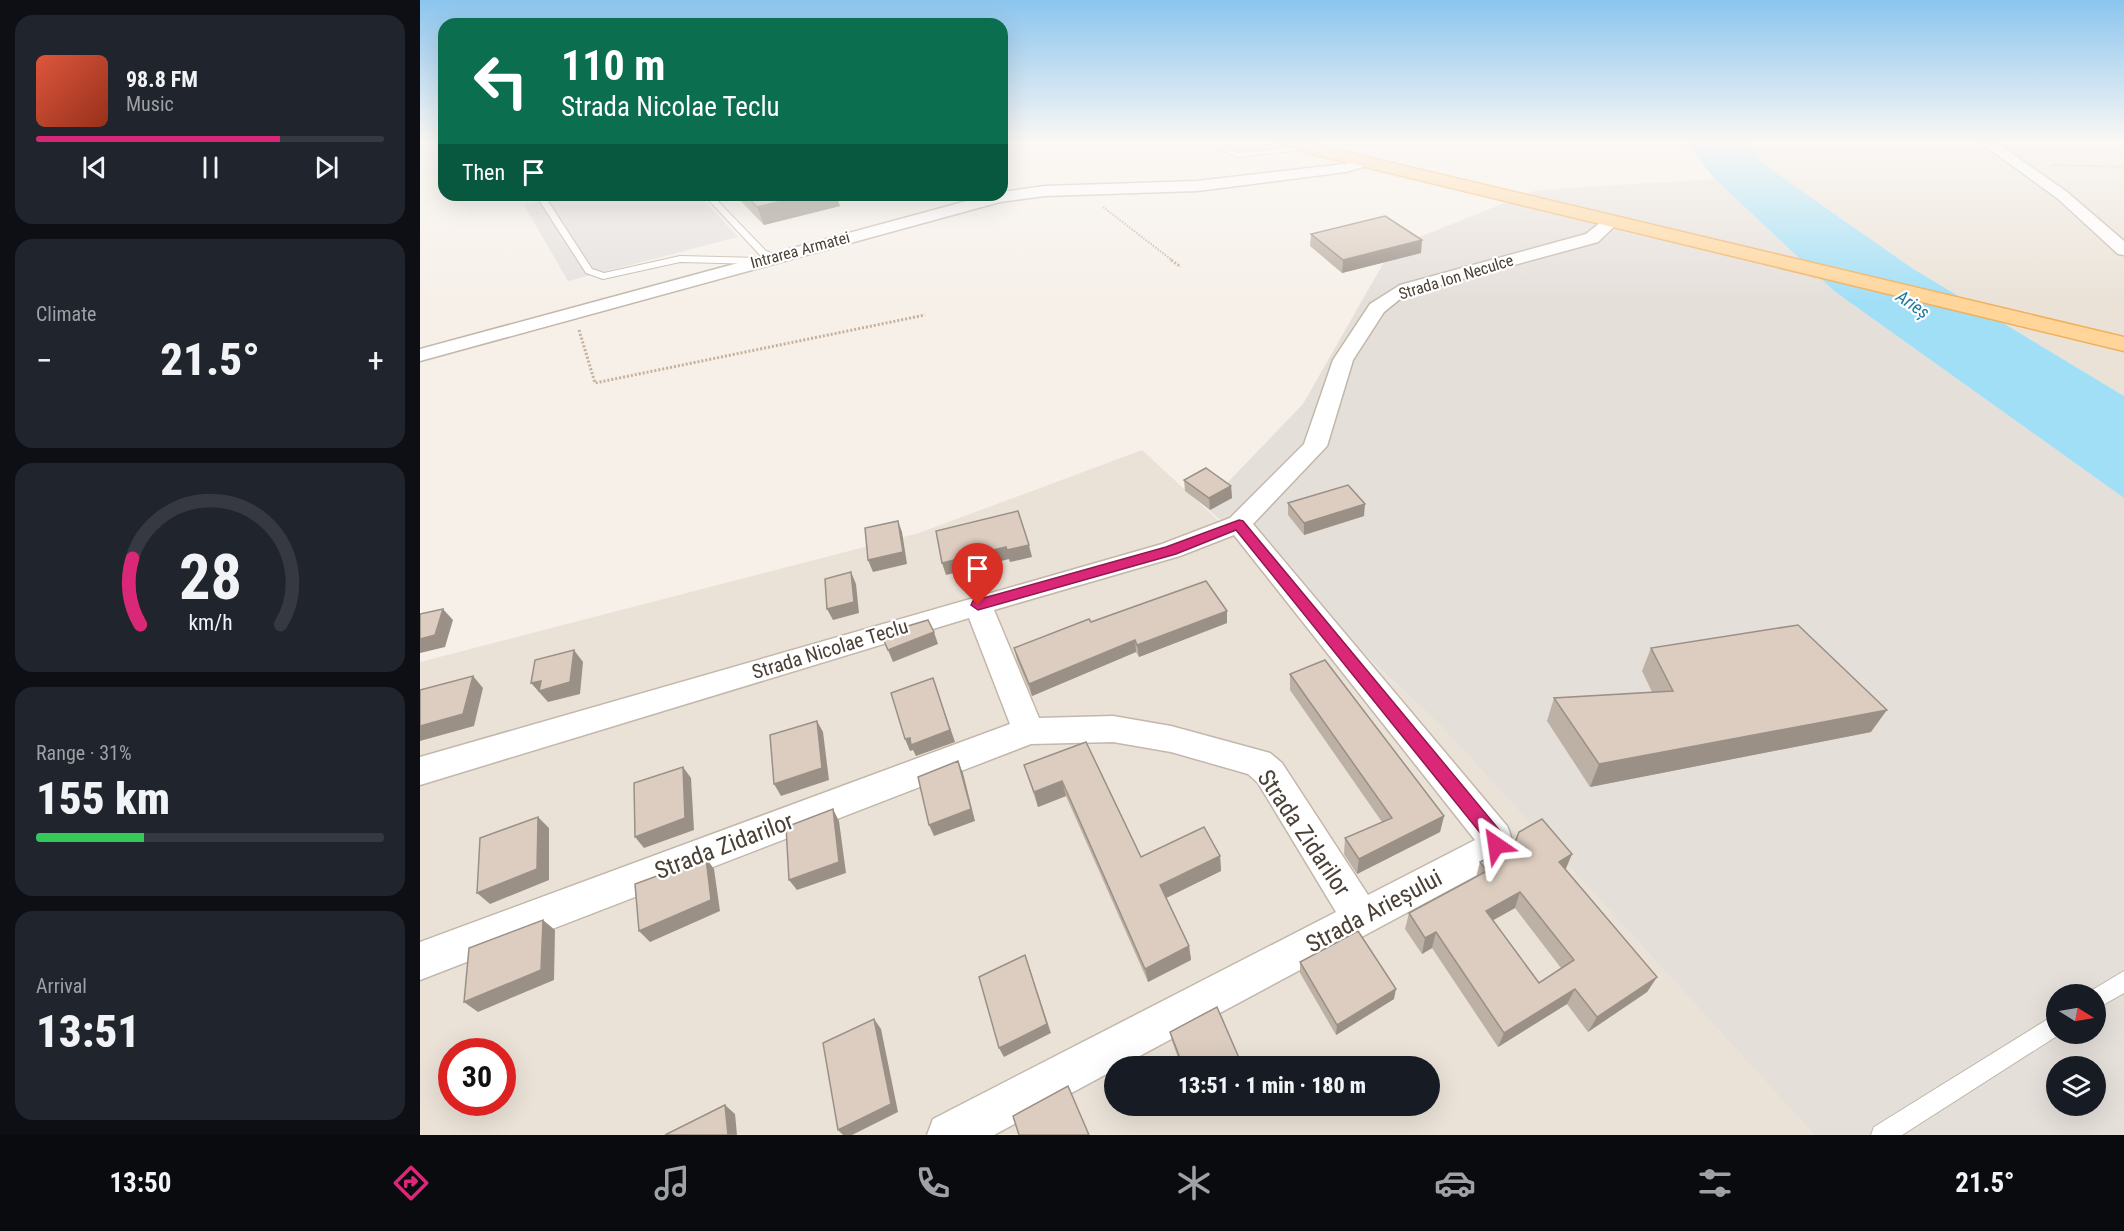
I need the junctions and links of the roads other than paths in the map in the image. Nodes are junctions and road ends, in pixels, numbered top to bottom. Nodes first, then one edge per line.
1 (1507, 196) edge
2 (2063, 196) edge
3 (544, 201) edge
4 (714, 201) edge
5 (984, 201) edge
6 (1612, 221) junction
7 (2124, 250) edge
8 (768, 259) junction
9 (2124, 344) edge
10 (420, 355) edge
11 (1239, 524) junction
12 (978, 605) junction
13 (1029, 731) junction
14 (420, 771) edge
15 (1360, 917) junction
16 (420, 961) edge
17 (2124, 981) edge
18 (2106, 993) edge
19 (2046, 1030) edge
20 (950, 1135) edge
21 (1882, 1135) edge

1 - 6 main road
2 - 7 street
3 - 8 lane
4 - 8 lane
5 - 8 street, Intrarea Armatei
6 - 9 main road
6 - 11 street, Strada Ion Neculce
8 - 10 street, Intrarea Armatei
11 - 12 street, Strada Nicolae Teclu
11 - 15 street, Strada Arieșului
12 - 13 street
12 - 14 street, Strada Nicolae Teclu
13 - 15 street, Strada Zidarilor
13 - 16 street, Strada Zidarilor
15 - 20 street, Strada Arieșului
17 - 18 lane
19 - 21 lane

